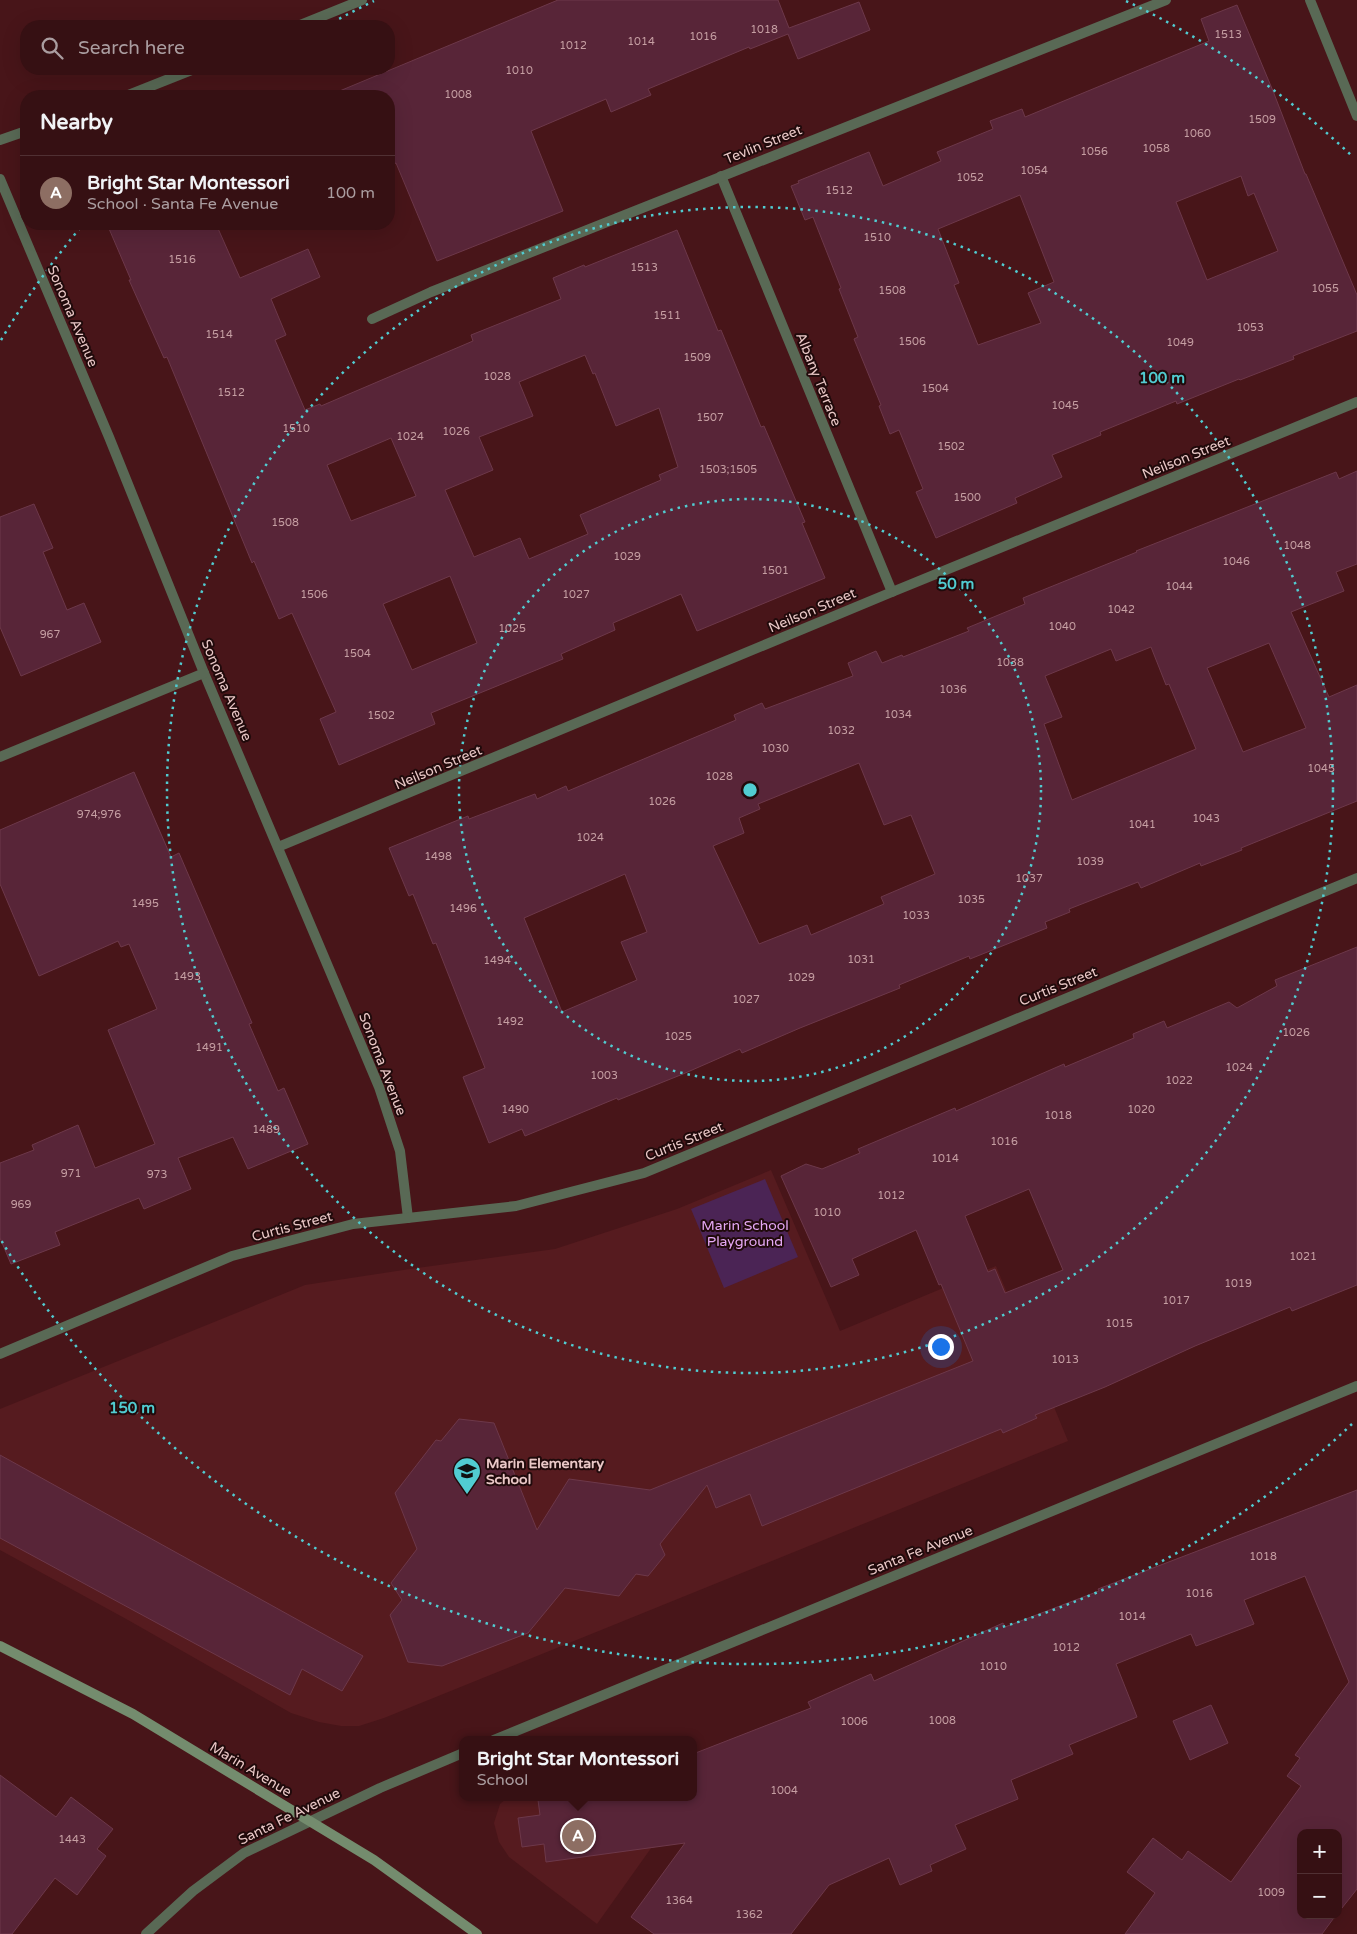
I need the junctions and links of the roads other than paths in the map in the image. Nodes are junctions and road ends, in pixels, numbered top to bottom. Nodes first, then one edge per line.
1 (362, 0) edge
2 (1166, 0) edge
3 (1310, 0) edge
4 (313, 20) edge
5 (179, 75) edge
6 (141, 90) edge
7 (1357, 116) edge
8 (20, 133) edge
9 (0, 140) edge
10 (721, 176) junction
11 (0, 179) edge
12 (20, 226) edge
13 (22, 230) edge
14 (372, 319) dead end
15 (1357, 402) edge
16 (892, 592) junction
17 (204, 672) junction
18 (0, 757) edge
19 (278, 847) junction
20 (1357, 878) edge
21 (408, 1218) junction
22 (0, 1354) edge
23 (1357, 1386) edge
24 (0, 1646) edge
25 (504, 1736) edge
26 (459, 1755) edge
27 (309, 1820) junction
28 (146, 1934) edge
29 (478, 1934) edge

1 - 4 street
2 - 10 street, Tevlin Street
3 - 7 street
5 - 6 street
8 - 9 street
10 - 14 street, Tevlin Street
10 - 16 street, Albany Terrace
11 - 12 street, Sonoma Avenue
13 - 17 street, Sonoma Avenue
15 - 16 street, Neilson Street
16 - 19 street, Neilson Street
17 - 18 street
17 - 19 street, Sonoma Avenue
19 - 21 street, Sonoma Avenue
20 - 21 street, Curtis Street
21 - 22 street, Curtis Street
23 - 25 street, Santa Fe Avenue
24 - 27 main road, Marin Avenue
26 - 27 street, Santa Fe Avenue
27 - 28 street, Santa Fe Avenue
27 - 29 main road, Marin Avenue

